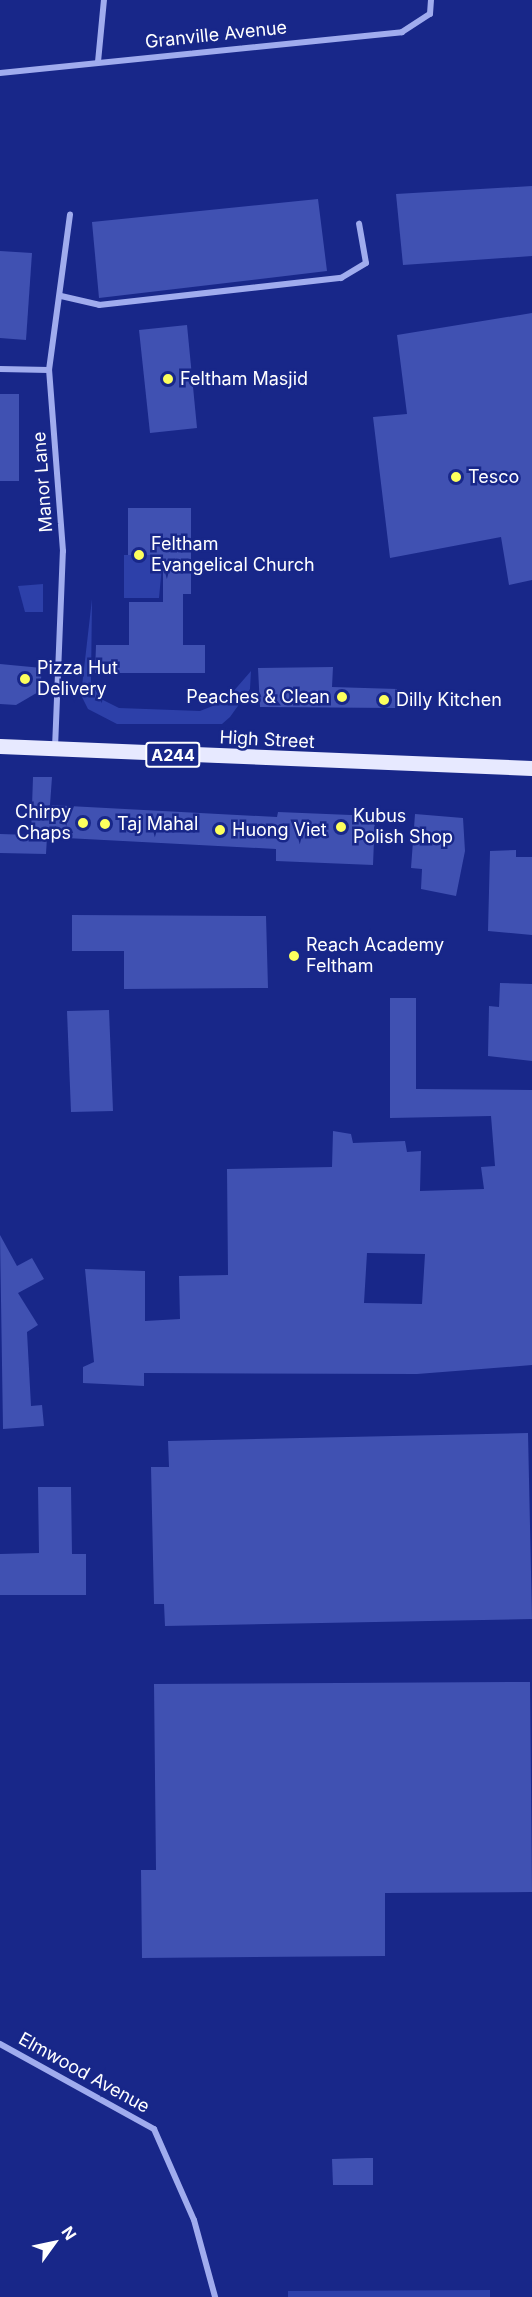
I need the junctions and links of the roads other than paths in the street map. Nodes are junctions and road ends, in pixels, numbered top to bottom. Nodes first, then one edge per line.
1 (104, 0) edge
2 (431, 0) edge
3 (98, 62) junction
4 (0, 73) edge
5 (70, 214) dead end
6 (359, 224) dead end
7 (61, 296) junction
8 (0, 369) edge
9 (49, 370) junction
10 (0, 746) edge
11 (54, 748) junction
12 (532, 768) edge
13 (0, 2044) edge
14 (215, 2297) edge

1 - 3 street
2 - 3 street, Granville Avenue
3 - 4 street, Granville Avenue
5 - 7 street, Manor Lane
6 - 7 street
7 - 9 street, Manor Lane
8 - 9 street
9 - 11 street, Manor Lane
10 - 11 main road, High Street / A244
11 - 12 main road, High Street / A244
13 - 14 street, Elmwood Avenue

